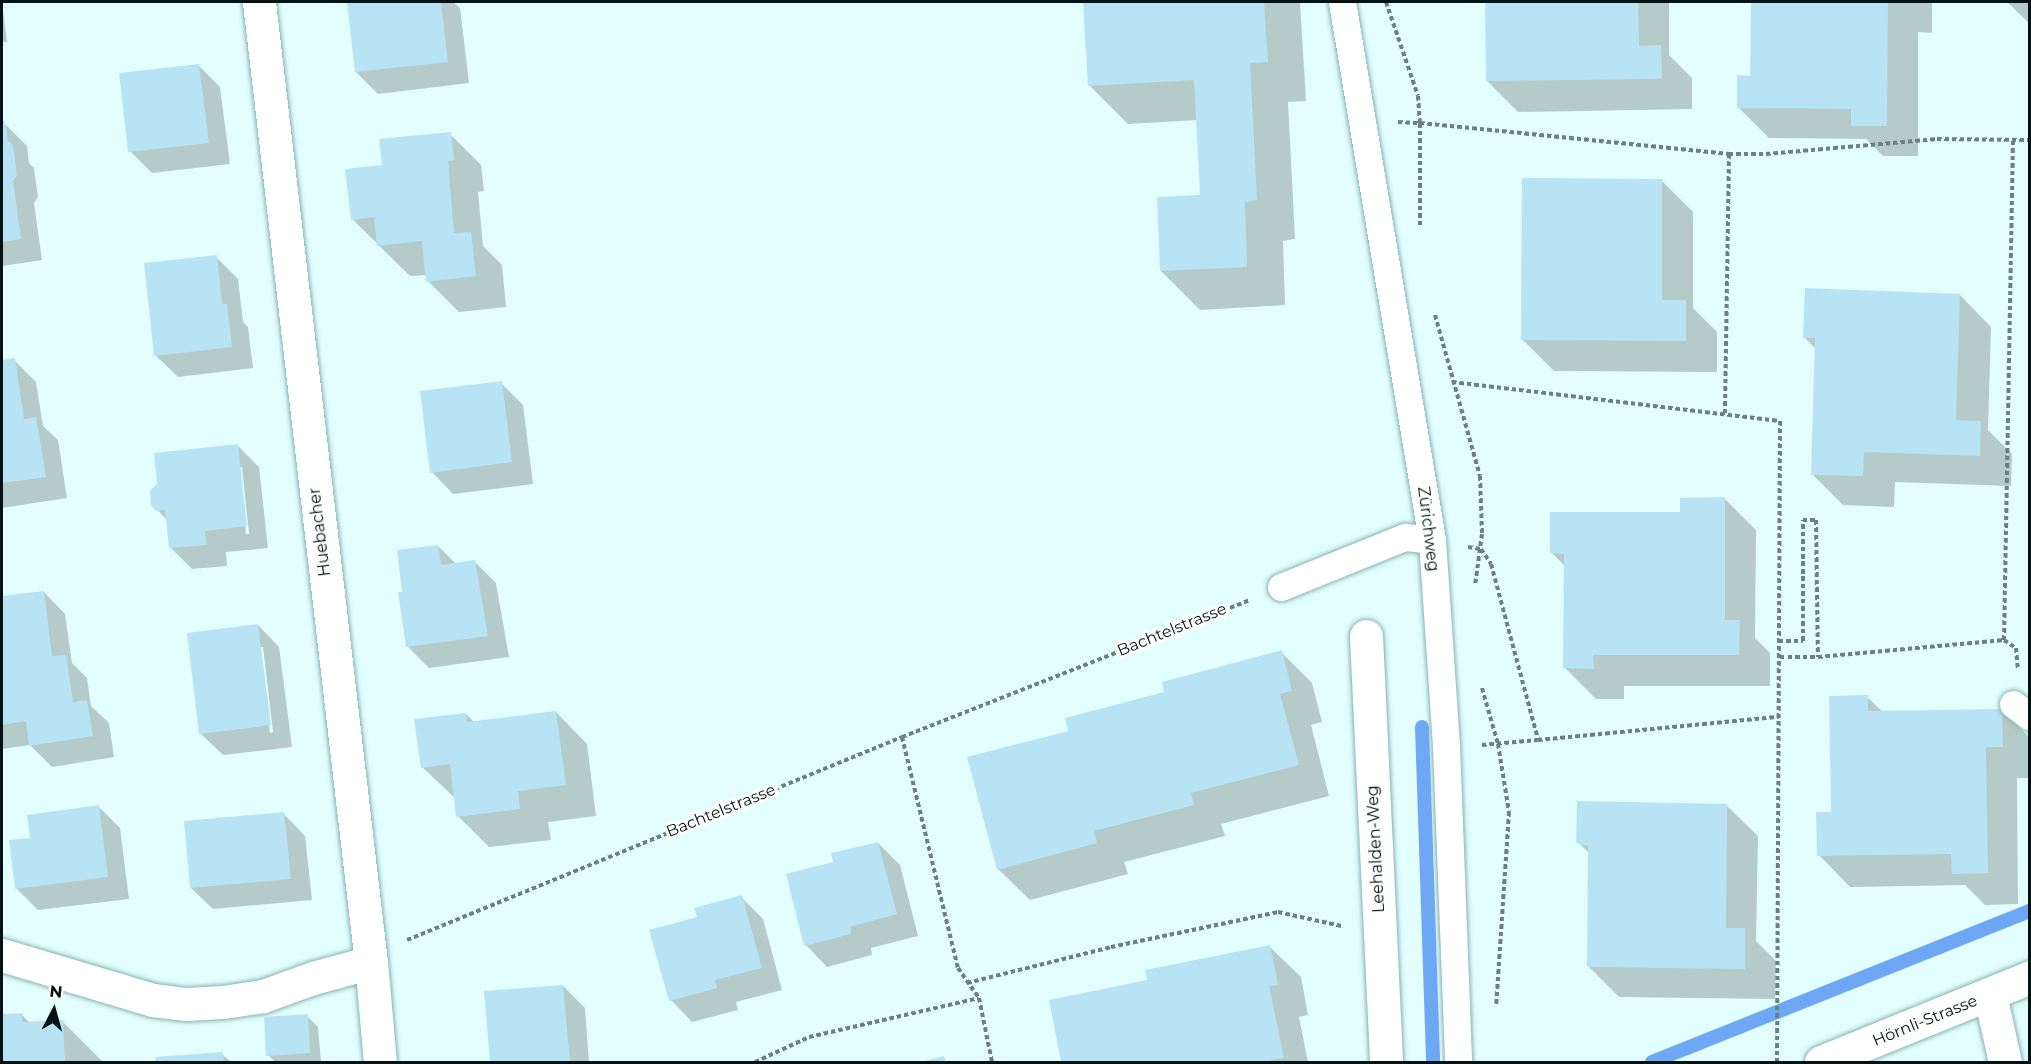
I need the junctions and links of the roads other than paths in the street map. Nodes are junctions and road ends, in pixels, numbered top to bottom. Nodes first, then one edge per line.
1 (259, 2) edge
2 (1342, 2) edge
3 (1432, 540) junction
4 (1281, 587) road end
5 (1366, 636) dead end
6 (2, 955) edge
7 (371, 962) junction
8 (2030, 977) edge
9 (1990, 995) junction
10 (380, 1062) edge
11 (1386, 1062) edge
12 (1458, 1062) edge
13 (1821, 1062) edge
14 (2005, 1062) edge

1 - 7 street, Huebacher
2 - 3 lane, Zürichweg
3 - 4 lane
3 - 12 lane, Zürichweg
5 - 11 street, Leehalden-Weg
6 - 7 street
7 - 10 street, Huebacher
8 - 9 street, Hörnli-Strasse
9 - 13 street, Hörnli-Strasse
9 - 14 street

